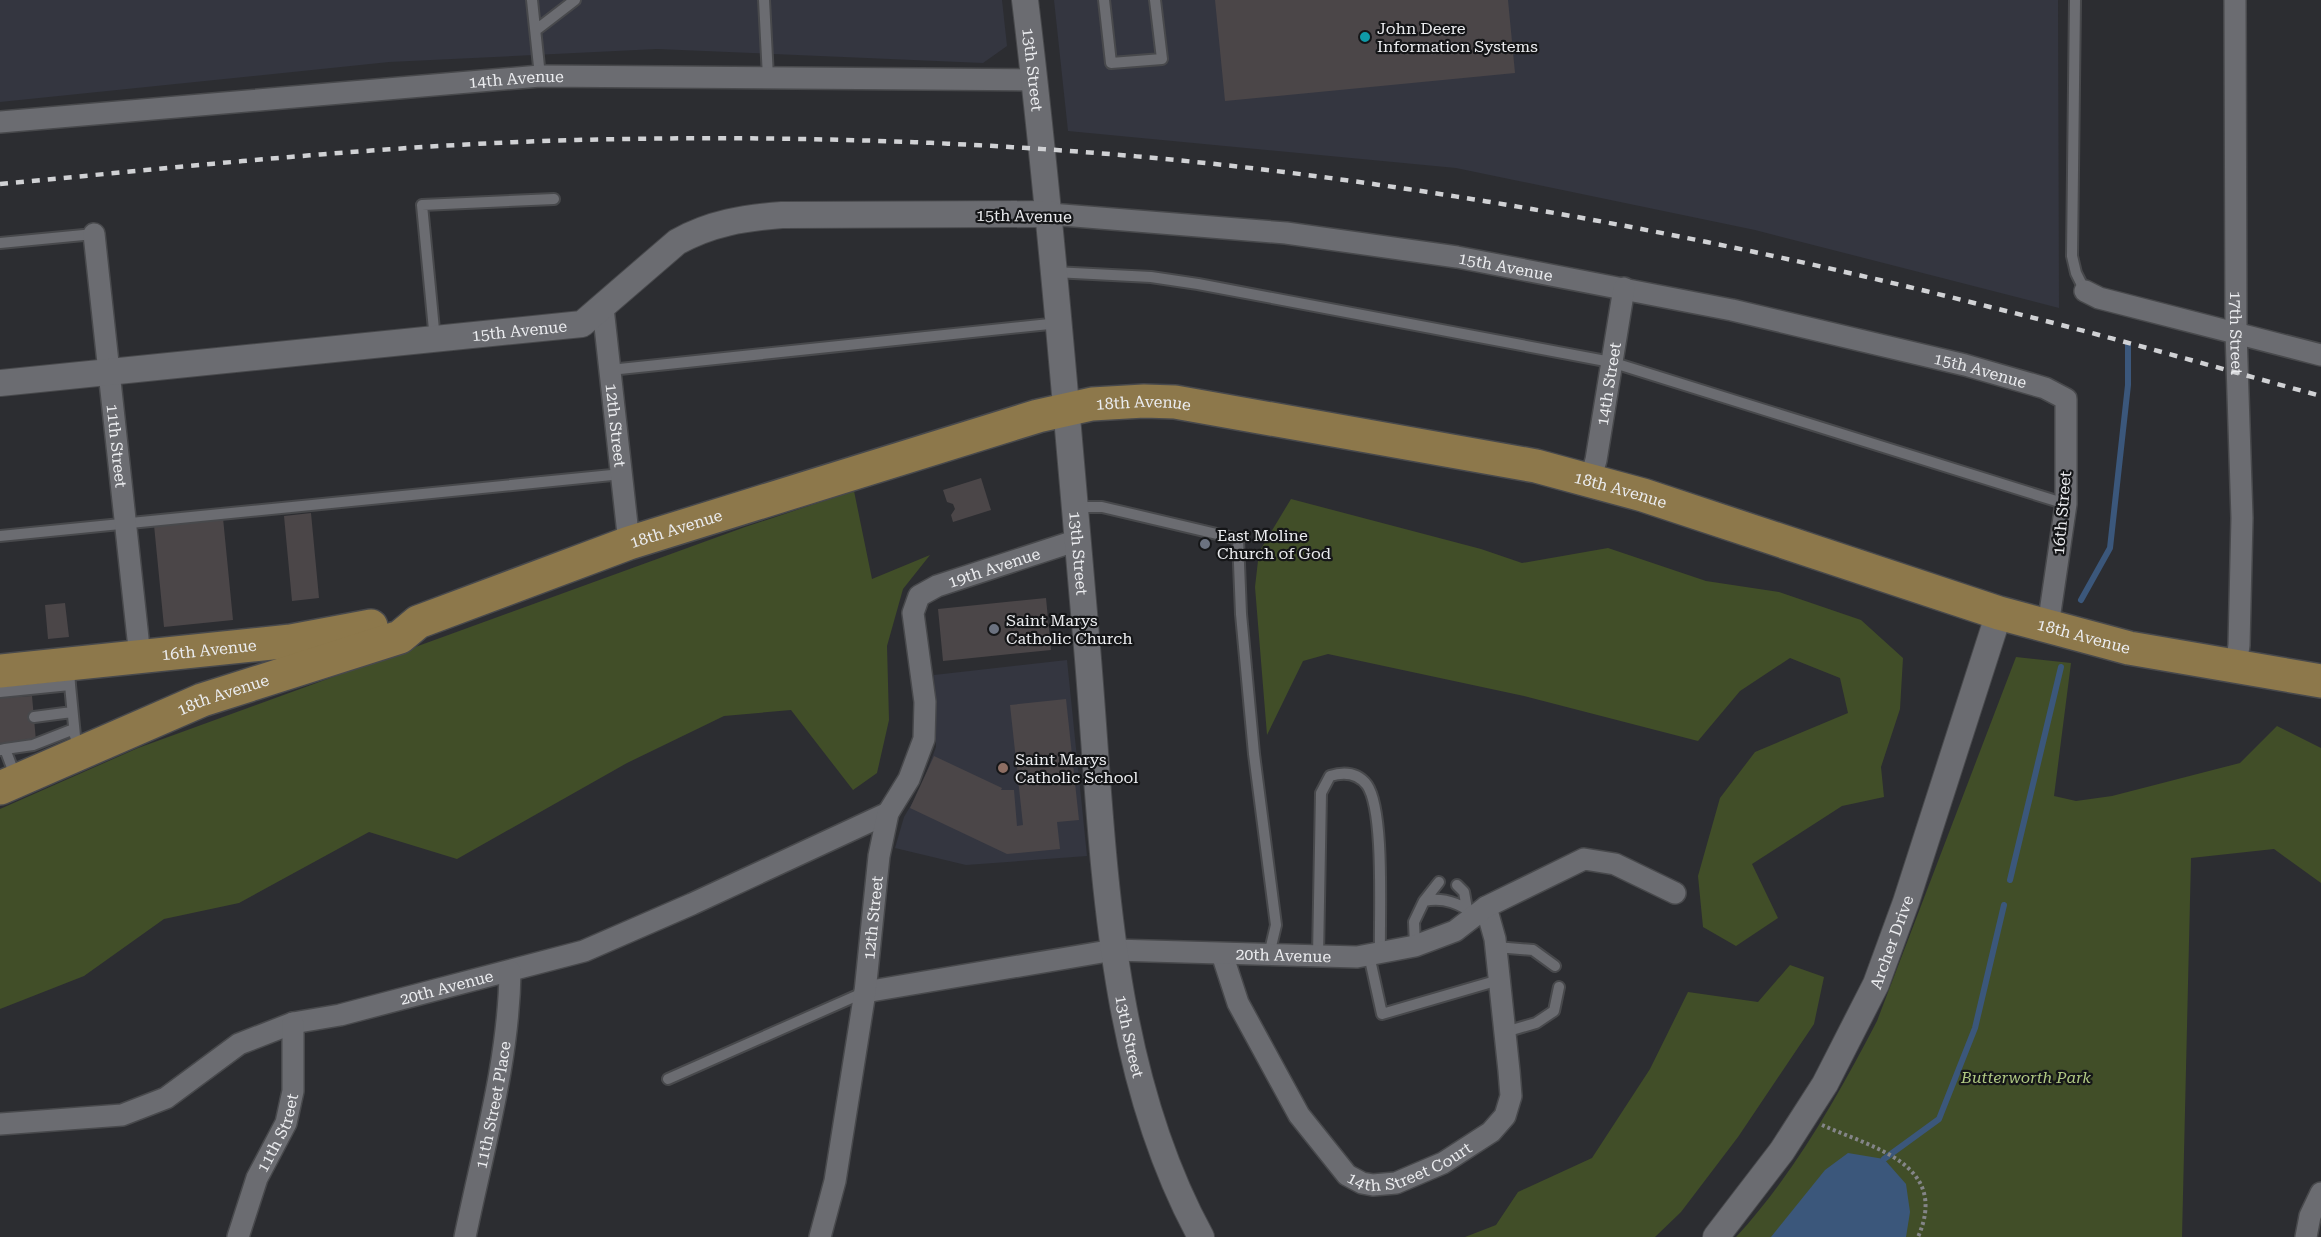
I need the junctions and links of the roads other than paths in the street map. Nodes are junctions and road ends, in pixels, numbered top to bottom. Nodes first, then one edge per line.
1 (532, 0) edge
2 (575, 0) edge
3 (1024, 0) edge
4 (1104, 0) edge
5 (1155, 0) edge
6 (2075, 0) edge
7 (2235, 0) edge
8 (761, 2) edge
9 (536, 30) junction
10 (540, 76) junction
11 (768, 77) junction
12 (1034, 80) junction
13 (0, 122) edge
14 (554, 199) dead end
15 (1050, 214) junction
16 (94, 234) joint
17 (0, 243) edge
18 (1054, 272) junction
19 (1624, 288) junction
20 (2085, 291) joint
21 (603, 308) junction
22 (1059, 323) junction
23 (2236, 332) junction
24 (435, 340) junction
25 (2321, 355) edge
26 (1611, 362) junction
27 (610, 370) junction
28 (111, 372) junction
29 (0, 383) edge
30 (2066, 399) joint
31 (1068, 409) junction
32 (622, 474) junction
33 (1590, 480) junction
34 (2066, 504) junction
35 (1076, 507) junction
36 (127, 523) junction
37 (0, 536) edge
38 (1078, 540) junction
39 (629, 543) junction
40 (916, 604) joint
41 (1999, 613) junction
42 (418, 622) junction
43 (2048, 626) junction
44 (140, 657) junction
45 (2236, 666) junction
46 (0, 671) edge
47 (70, 675) junction
48 (2321, 681) edge
49 (0, 692) edge
50 (72, 712) junction
51 (34, 717) dead end
52 (75, 741) junction
53 (3, 750) edge
54 (8, 785) edge
55 (888, 813) junction
56 (1439, 882) dead end
57 (1457, 885) dead end
58 (1675, 892) dead end
59 (1424, 901) junction
60 (1476, 911) junction
61 (1415, 946) junction
62 (1496, 947) junction
63 (1114, 951) junction
64 (1222, 954) junction
65 (1375, 954) junction
66 (1269, 955) junction
67 (1318, 956) junction
68 (1555, 966) dead end
69 (510, 971) junction
70 (1499, 980) junction
71 (1559, 987) dead end
72 (865, 992) junction
73 (292, 1023) junction
74 (1505, 1032) junction
75 (668, 1079) dead end
76 (0, 1124) edge
77 (2321, 1193) edge
78 (238, 1237) edge
79 (465, 1237) edge
80 (820, 1237) edge
81 (1202, 1237) edge
82 (1716, 1237) edge
83 (2306, 1237) edge

1 - 9 lane
2 - 9 lane
3 - 12 street, 13th Street
4 - 5 lane
6 - 20 lane
7 - 23 street, 17th Street
8 - 11 lane
9 - 10 lane
10 - 11 street, 14th Avenue
10 - 13 street, 14th Avenue
11 - 12 street, 14th Avenue
12 - 15 street, 13th Street
14 - 24 lane
15 - 18 street, 13th Street
15 - 19 street, 15th Avenue
15 - 21 street, 15th Avenue
16 - 17 lane
16 - 28 street, 11th Street
18 - 22 street, 13th Street
18 - 26 lane
19 - 26 street, 14th Street
19 - 30 street, 15th Avenue
20 - 23 street
21 - 24 street, 15th Avenue
21 - 27 street, 12th Street
22 - 27 lane
22 - 31 street, 13th Street
23 - 25 street
23 - 45 street, 17th Street
24 - 28 street, 15th Avenue
26 - 33 street, 14th Street
26 - 34 lane
27 - 32 street, 12th Street
28 - 29 street, 15th Avenue
28 - 36 street, 11th Street
30 - 34 street, 16th Street
31 - 33 main road, 18th Avenue
31 - 35 street, 13th Street
31 - 39 main road, 18th Avenue
32 - 36 lane
32 - 39 street, 12th Street
33 - 41 main road, 18th Avenue
34 - 43 street, 16th Street
35 - 38 street, 13th Street
35 - 66 lane
36 - 37 lane
36 - 44 street, 11th Street
38 - 40 street, 19th Avenue
38 - 63 street, 13th Street
39 - 42 main road, 18th Avenue
40 - 55 street, 12th Street
41 - 43 main road, 18th Avenue
41 - 82 street, Archer Drive
42 - 44 main road, 16th Avenue
42 - 52 main road, 18th Avenue
43 - 45 main road, 18th Avenue
44 - 47 main road, 16th Avenue
45 - 48 main road, 18th Avenue
46 - 47 main road, 16th Avenue
47 - 49 lane
47 - 50 lane
50 - 51 lane
50 - 52 lane
52 - 53 lane
52 - 54 main road, 18th Avenue
53 - 54 lane
55 - 69 street, 20th Avenue
55 - 72 street, 12th Street
56 - 59 lane
57 - 60 lane
58 - 60 street, 20th Avenue
59 - 60 lane
59 - 61 lane
60 - 61 street, 20th Avenue
60 - 62 street, 14th Street Court
61 - 65 street, 20th Avenue
62 - 68 lane
62 - 70 street, 14th Street Court
63 - 64 street, 20th Avenue
63 - 72 street, 20th Avenue
63 - 81 street, 13th Street
64 - 66 street, 20th Avenue
64 - 74 street, 14th Street Court
65 - 67 street, 20th Avenue
65 - 67 lane
65 - 70 lane
66 - 67 street, 20th Avenue
69 - 73 street, 20th Avenue
69 - 79 street, 11th Street Place
70 - 74 street, 14th Street Court
71 - 74 lane
72 - 75 lane
72 - 80 street, 12th Street
73 - 76 street, 20th Avenue
73 - 78 street, 11th Street
77 - 83 street

